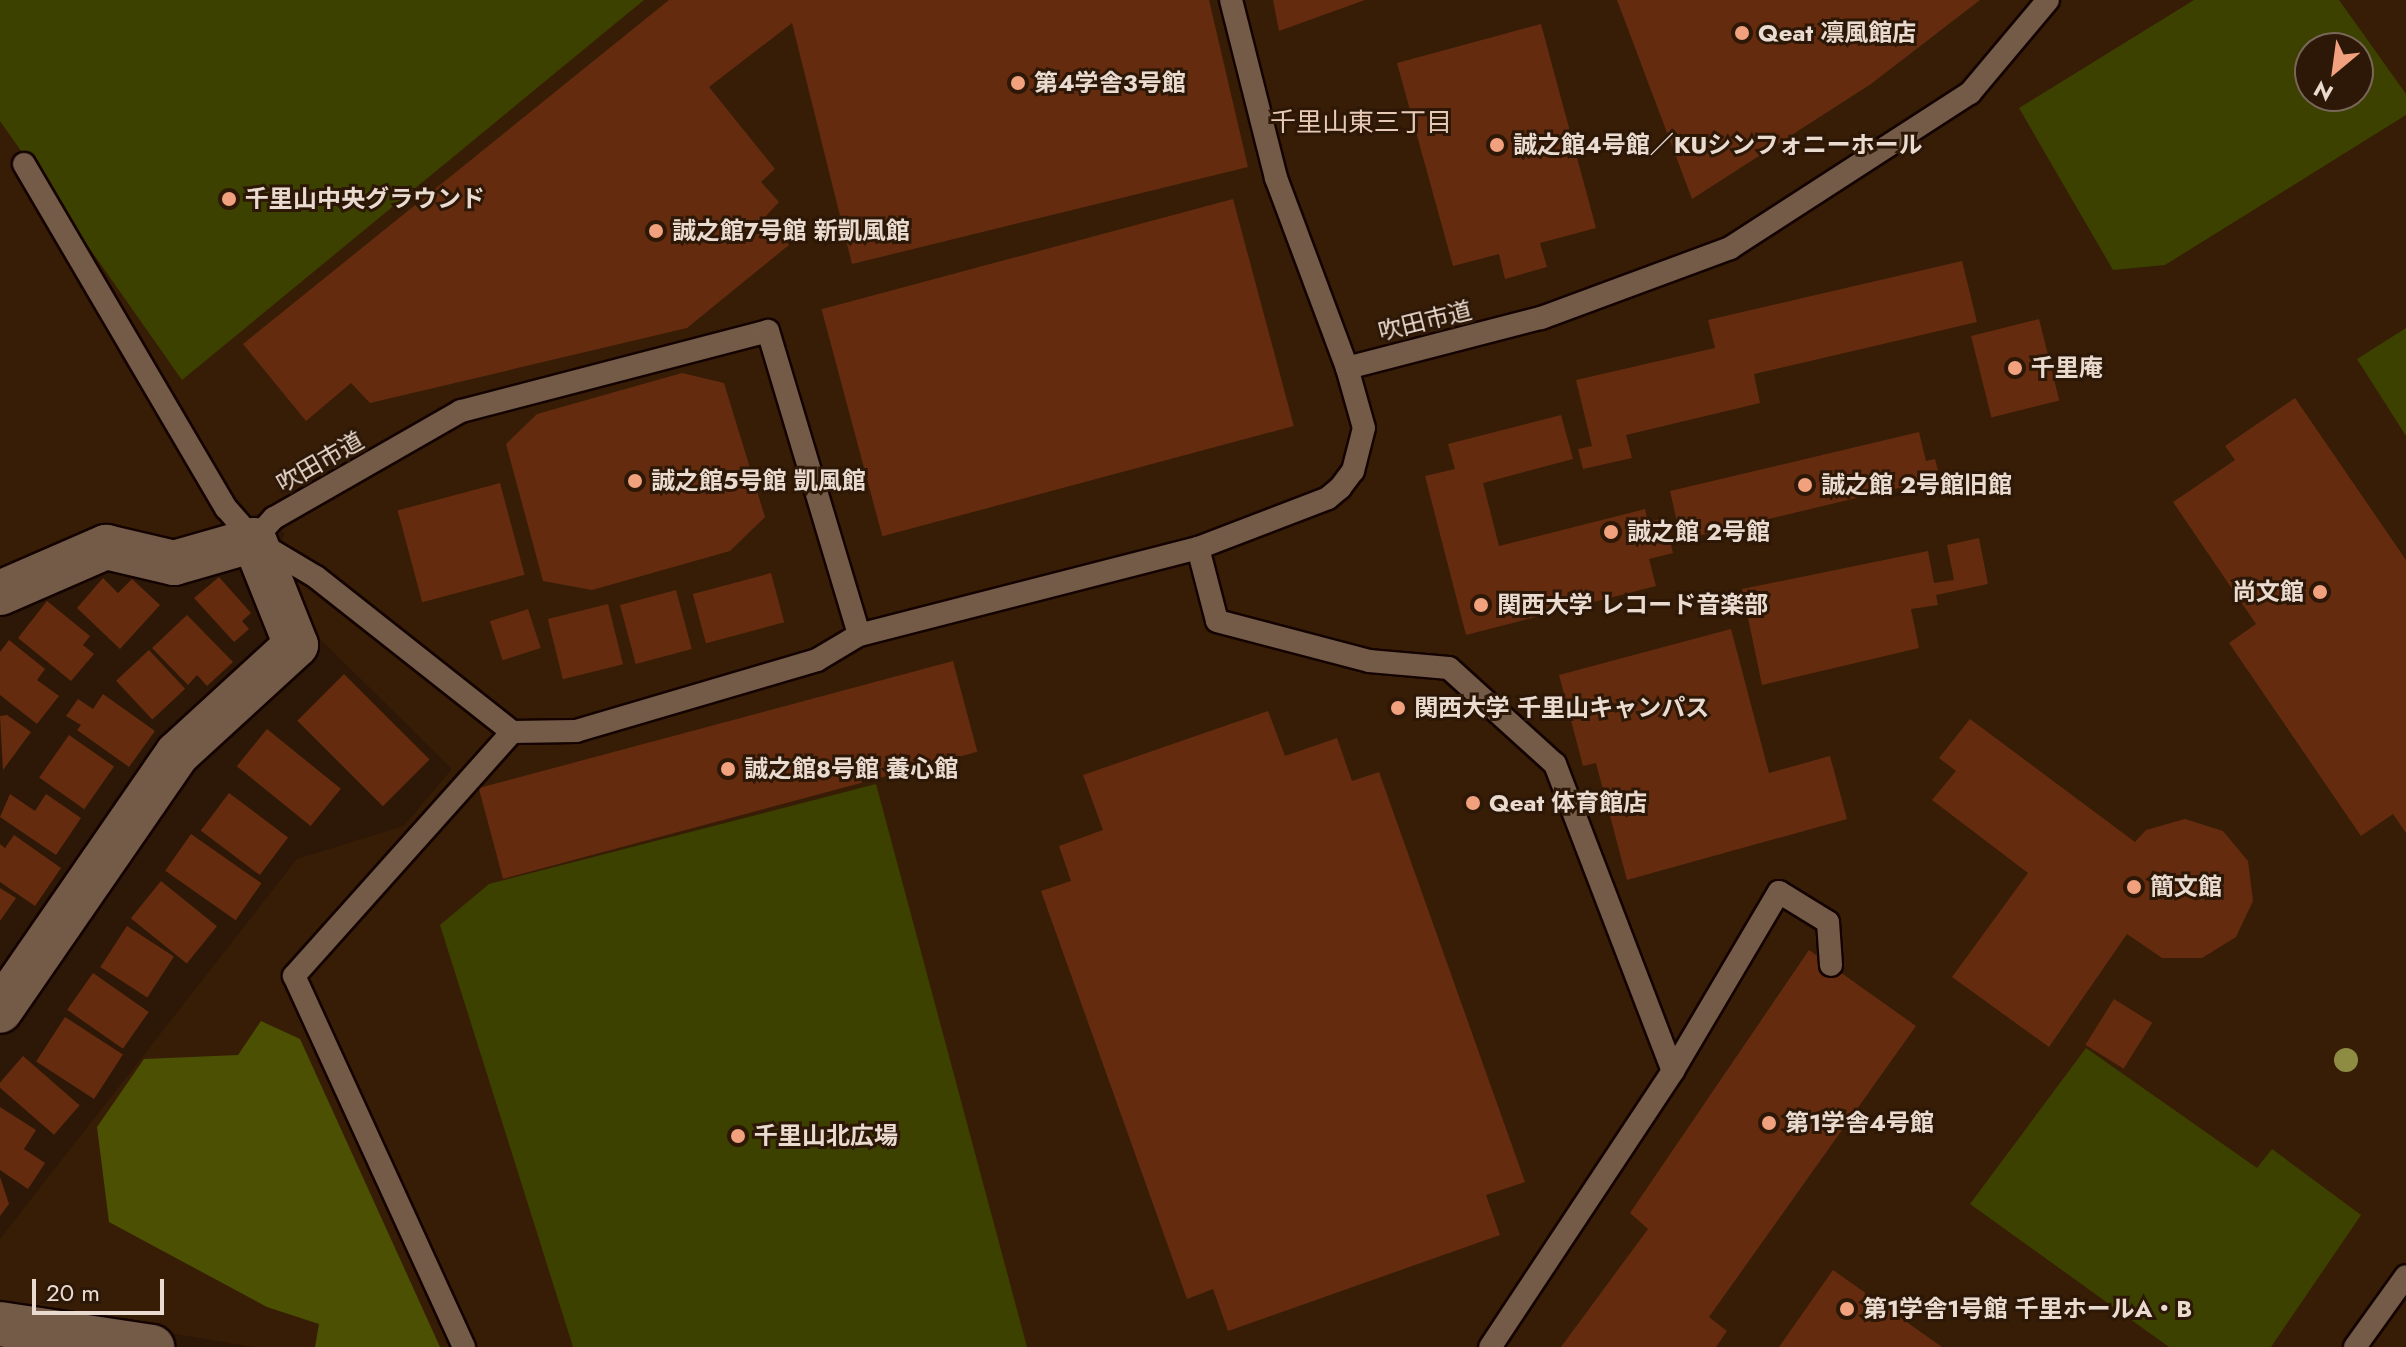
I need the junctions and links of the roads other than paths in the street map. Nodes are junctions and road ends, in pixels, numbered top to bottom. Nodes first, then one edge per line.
1 (1231, 0) edge
2 (2048, 0) edge
3 (24, 164) dead end
4 (1347, 368) junction
5 (254, 540) junction
6 (1198, 548) junction
7 (0, 593) edge
8 (859, 635) junction
9 (512, 732) junction
10 (1831, 965) dead end
11 (0, 1011) edge
12 (1673, 1071) junction
13 (2406, 1276) edge
14 (0, 1324) edge
15 (152, 1347) edge
16 (464, 1347) edge
17 (1490, 1347) edge
18 (2355, 1347) edge

1 - 4 lane
2 - 4 lane, 吹田市道
3 - 5 lane
4 - 6 lane
5 - 7 street
5 - 8 lane, 吹田市道
5 - 9 lane
5 - 11 street
6 - 8 lane
6 - 12 lane
8 - 9 lane
9 - 16 lane
10 - 12 lane
12 - 17 lane
13 - 18 lane
14 - 15 street

